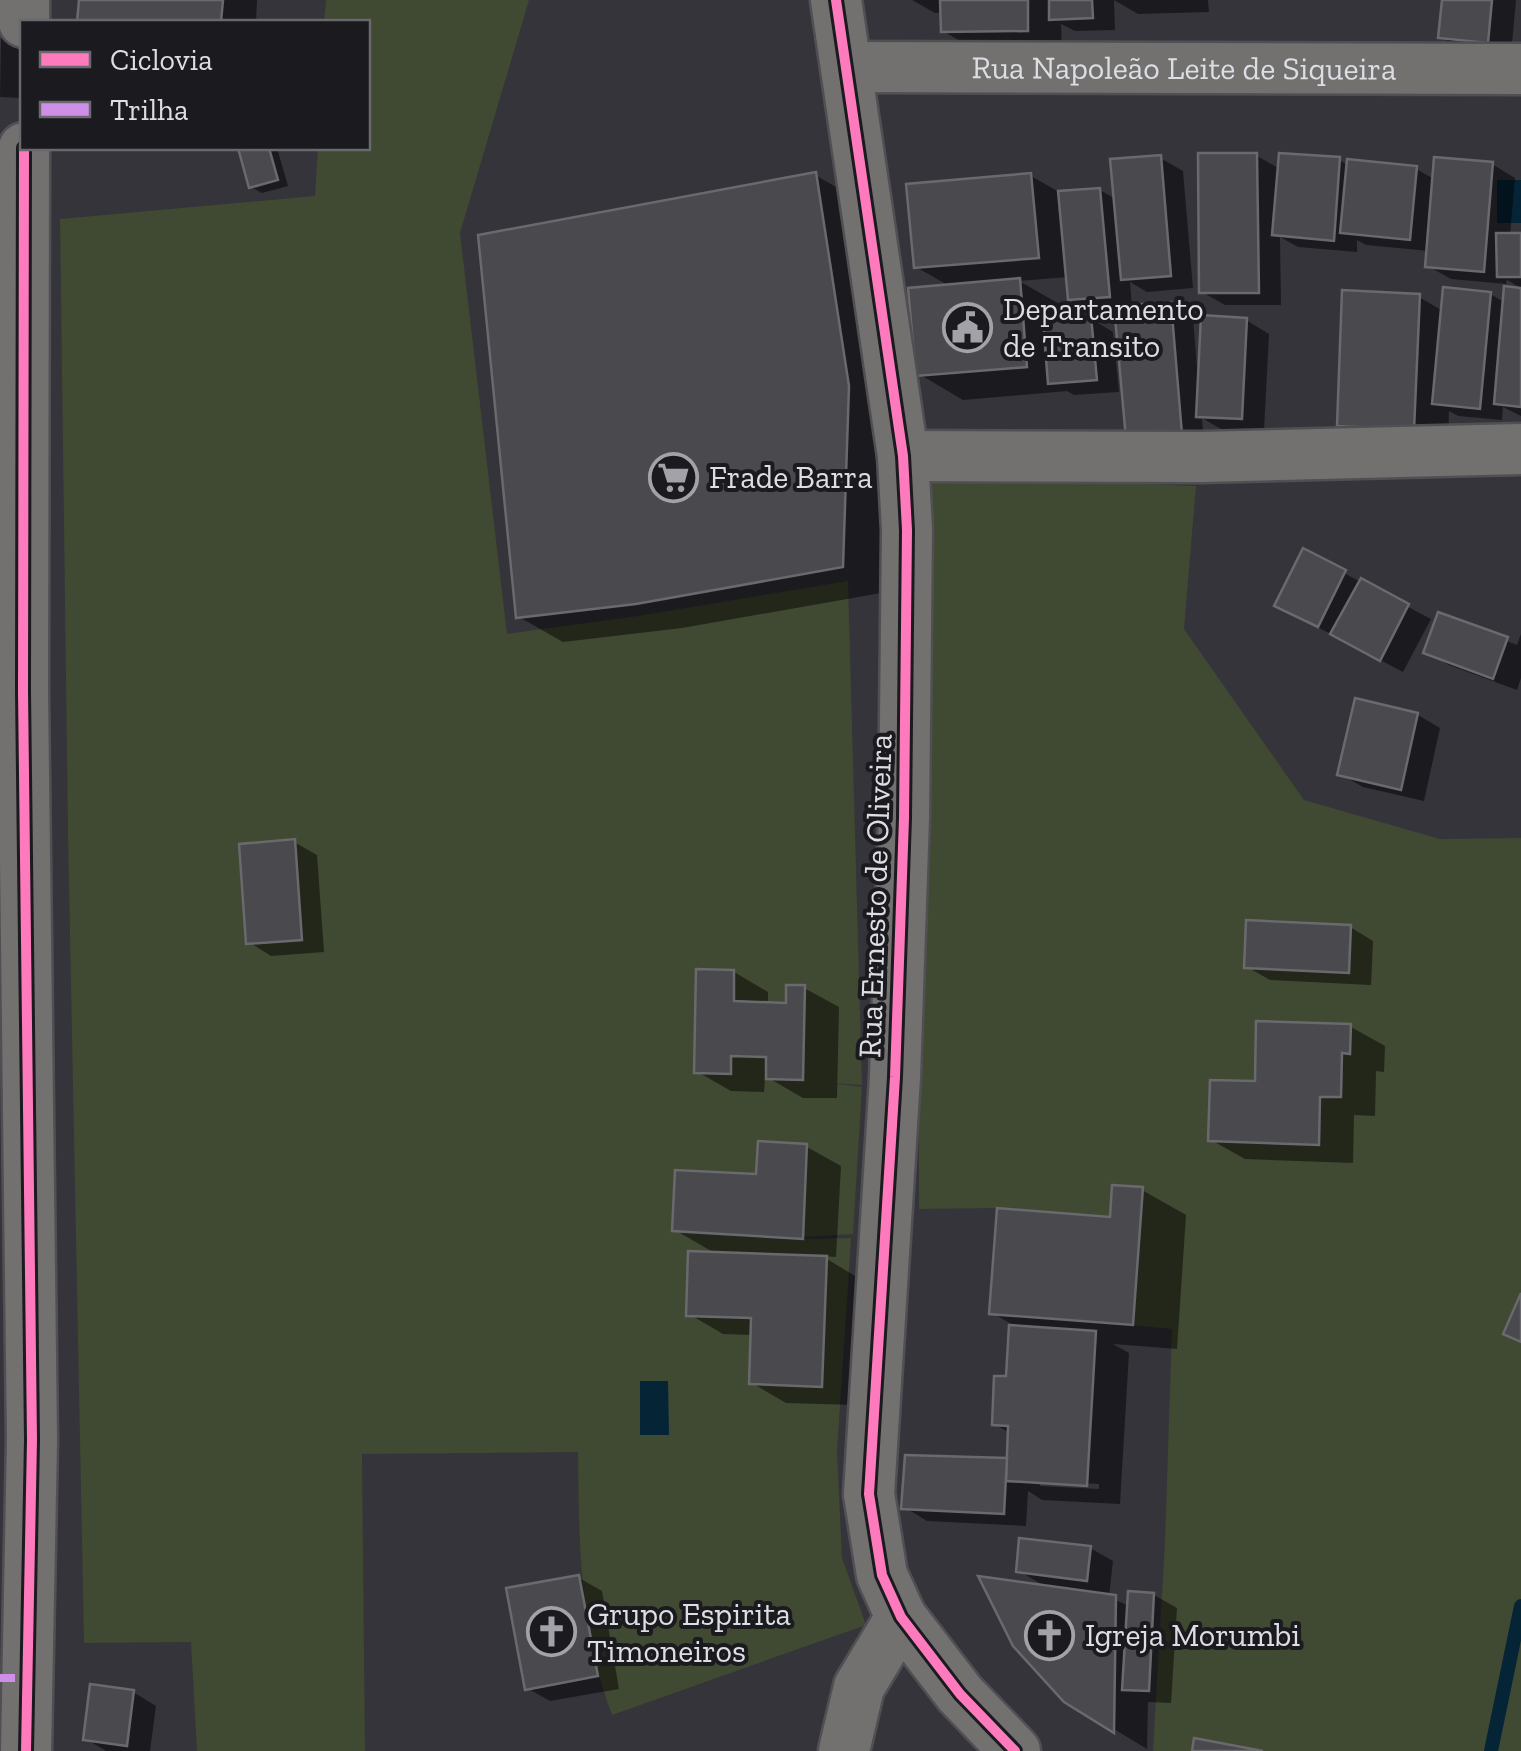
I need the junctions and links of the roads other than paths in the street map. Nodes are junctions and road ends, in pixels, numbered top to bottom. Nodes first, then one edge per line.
1 (836, 0) edge
2 (846, 67) junction
3 (1521, 69) edge
4 (24, 150) edge
5 (1521, 449) edge
6 (903, 456) junction
7 (11, 520) edge
8 (11, 690) edge
9 (901, 1617) junction
10 (26, 1751) edge
11 (844, 1751) edge
12 (1015, 1751) edge

1 - 2 street, Rua Ernesto de Oliveira
2 - 3 street, Rua Napoleão Leite de Siqueira
2 - 6 street, Rua Ernesto de Oliveira
4 - 7 street
5 - 6 street
6 - 9 street, Rua Ernesto de Oliveira
7 - 8 street
8 - 10 street
9 - 11 street
9 - 12 street, Rua Ernesto de Oliveira

